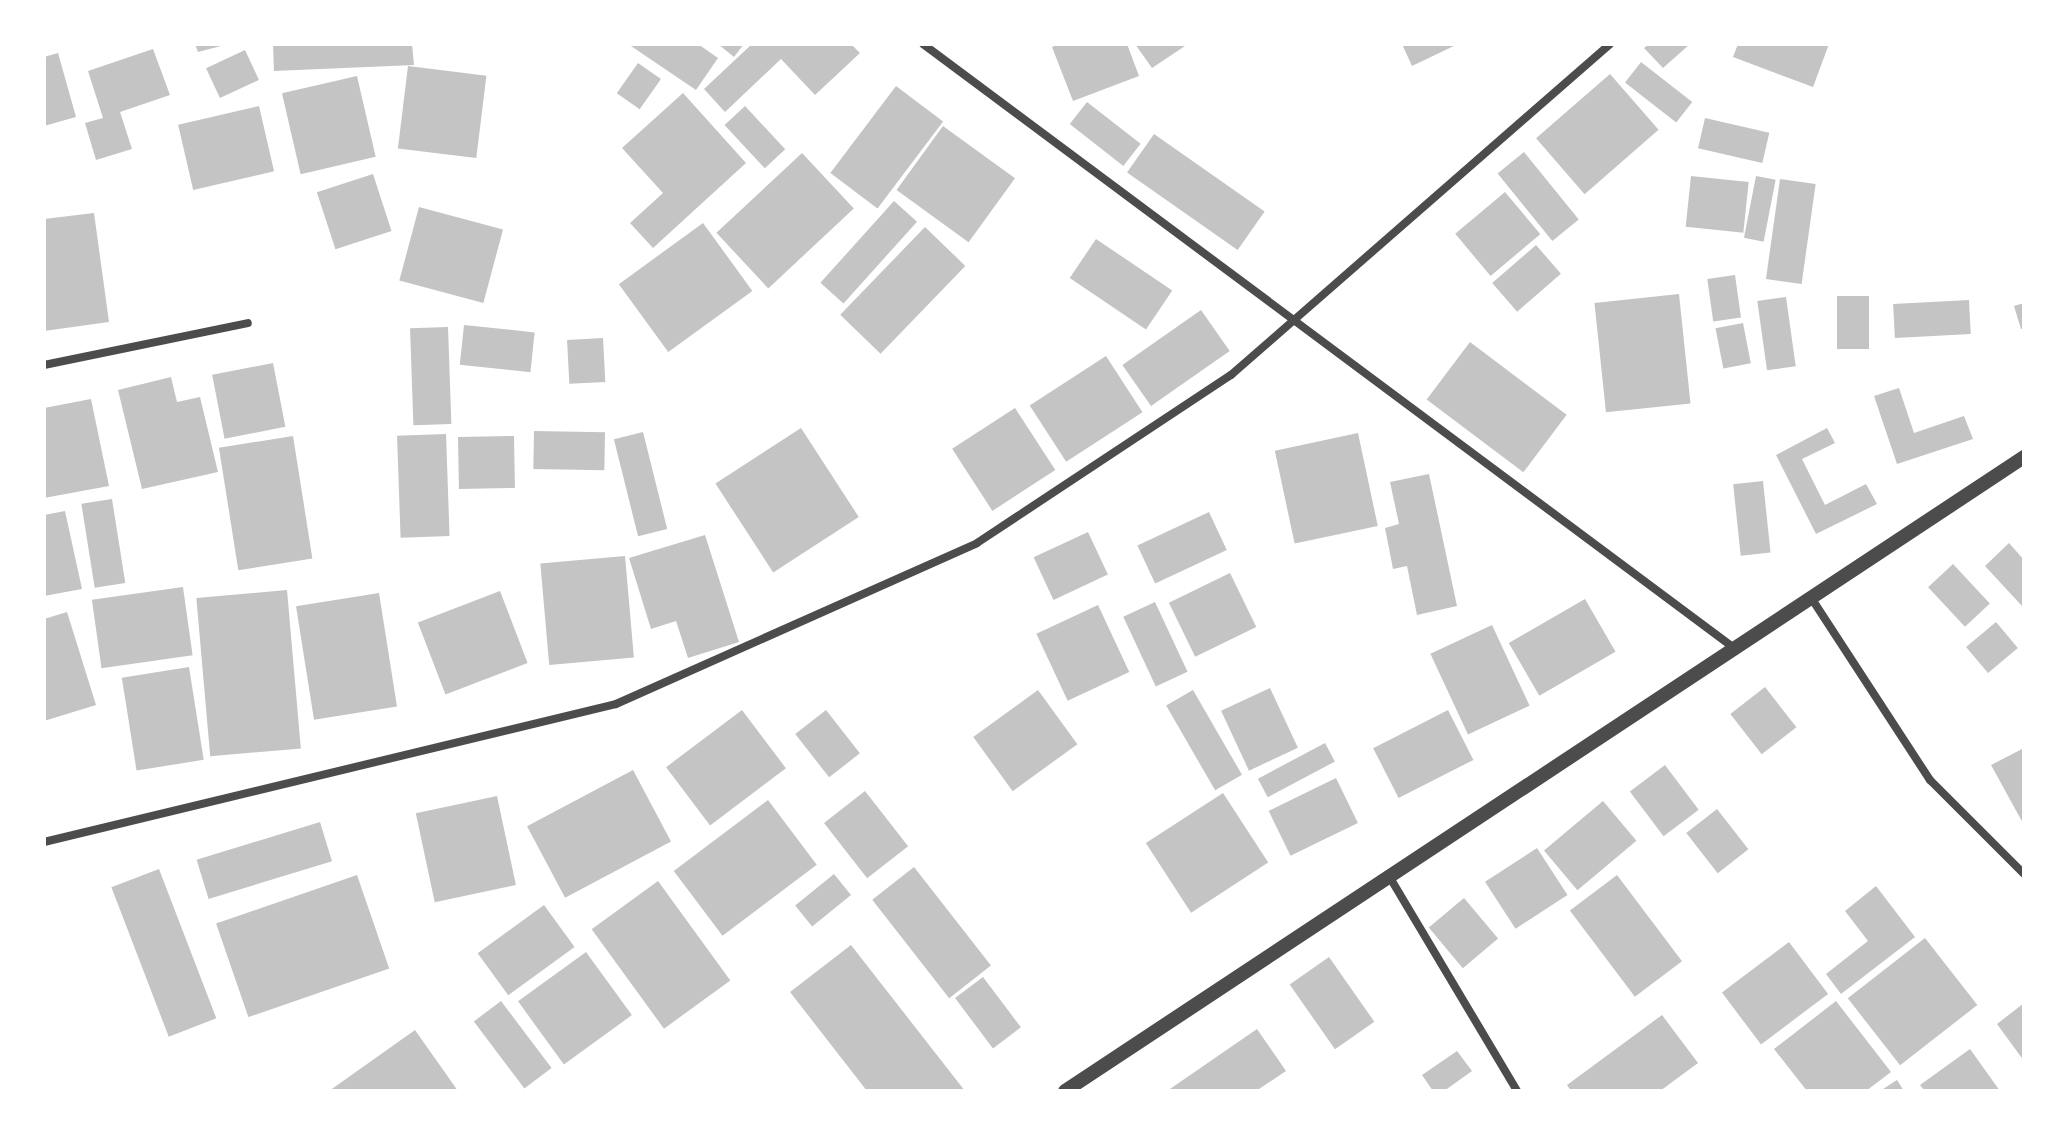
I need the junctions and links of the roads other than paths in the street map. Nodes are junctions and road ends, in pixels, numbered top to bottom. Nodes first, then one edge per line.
1 (923, 44) edge
2 (1610, 44) edge
3 (1293, 317) junction
4 (248, 323) dead end
5 (44, 365) edge
6 (2024, 457) edge
7 (1810, 596) junction
8 (1733, 647) junction
9 (44, 842) edge
10 (2024, 874) edge
11 (1389, 876) junction
12 (1065, 1091) edge
13 (1517, 1091) edge

1 - 3 street
2 - 3 street
3 - 8 street
3 - 9 street
4 - 5 street
6 - 7 street
7 - 8 street
7 - 10 street
8 - 11 street
11 - 12 street
11 - 13 street

